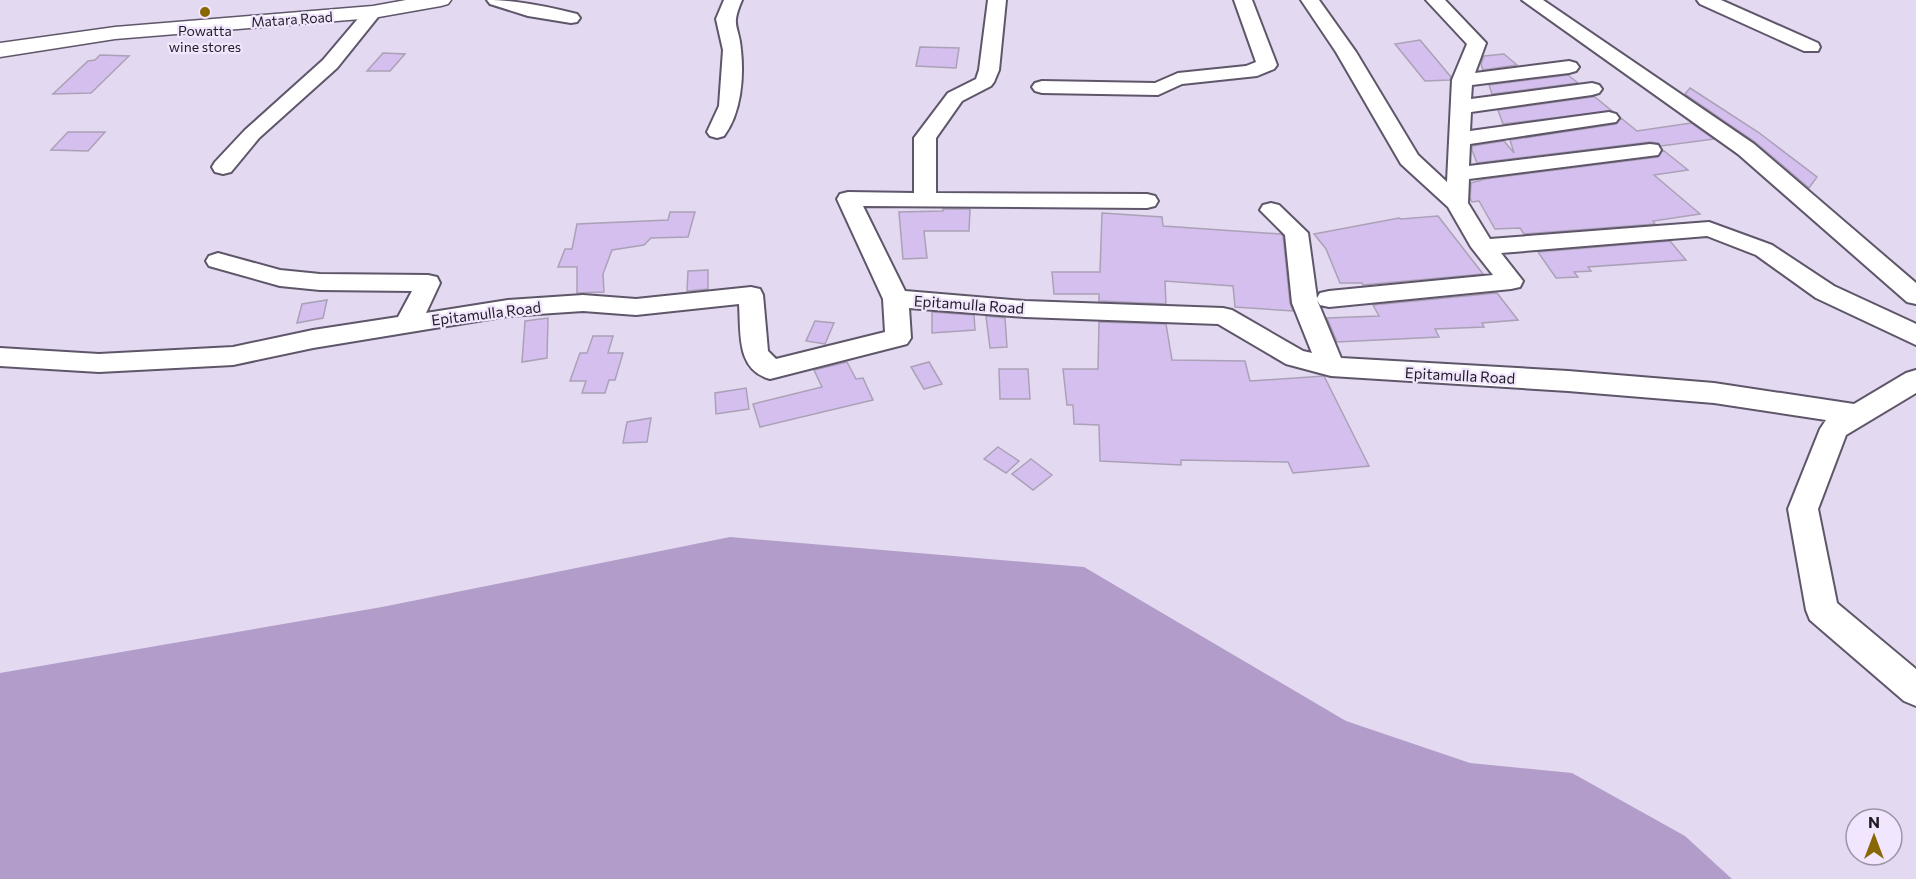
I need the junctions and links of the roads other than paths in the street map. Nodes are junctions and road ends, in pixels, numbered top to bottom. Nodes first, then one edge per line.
1 (441, 0) edge
2 (496, 0) edge
3 (733, 0) edge
4 (997, 0) edge
5 (1243, 0) edge
6 (1310, 0) edge
7 (1435, 0) edge
8 (1531, 0) edge
9 (1706, 0) edge
10 (373, 12) junction
11 (571, 18) dead end
12 (1810, 47) dead end
13 (0, 50) edge
14 (1569, 68) dead end
15 (1462, 81) junction
16 (1042, 87) dead end
17 (1592, 89) dead end
18 (1461, 107) junction
19 (1609, 118) dead end
20 (717, 132) dead end
21 (1460, 139) junction
22 (1650, 150) dead end
23 (223, 167) dead end
24 (1459, 174) junction
25 (925, 200) junction
26 (1147, 201) dead end
27 (1457, 203) junction
28 (1271, 210) dead end
29 (1483, 247) junction
30 (218, 261) dead end
31 (1916, 296) edge
32 (896, 298) junction
33 (1329, 298) dead end
34 (407, 324) junction
35 (1916, 336) edge
36 (0, 357) edge
37 (1331, 367) junction
38 (1916, 380) edge
39 (1857, 415) junction
40 (1916, 690) edge

1 - 10 highway, Matara Road
2 - 11 street
3 - 20 street
4 - 25 street
5 - 16 street
6 - 27 street
7 - 15 street
8 - 31 street
9 - 12 street
10 - 13 highway, Matara Road
10 - 23 street
14 - 15 street
15 - 18 street
17 - 18 street
18 - 21 street
19 - 21 street
21 - 24 street
22 - 24 street
24 - 27 street
25 - 26 street
25 - 32 street
27 - 29 street
28 - 37 street
29 - 33 street
29 - 35 street
30 - 34 street
32 - 34 street, Epitamulla Road
32 - 37 street, Epitamulla Road
34 - 36 street, Epitamulla Road
37 - 39 street, Epitamulla Road
38 - 39 street
39 - 40 street

